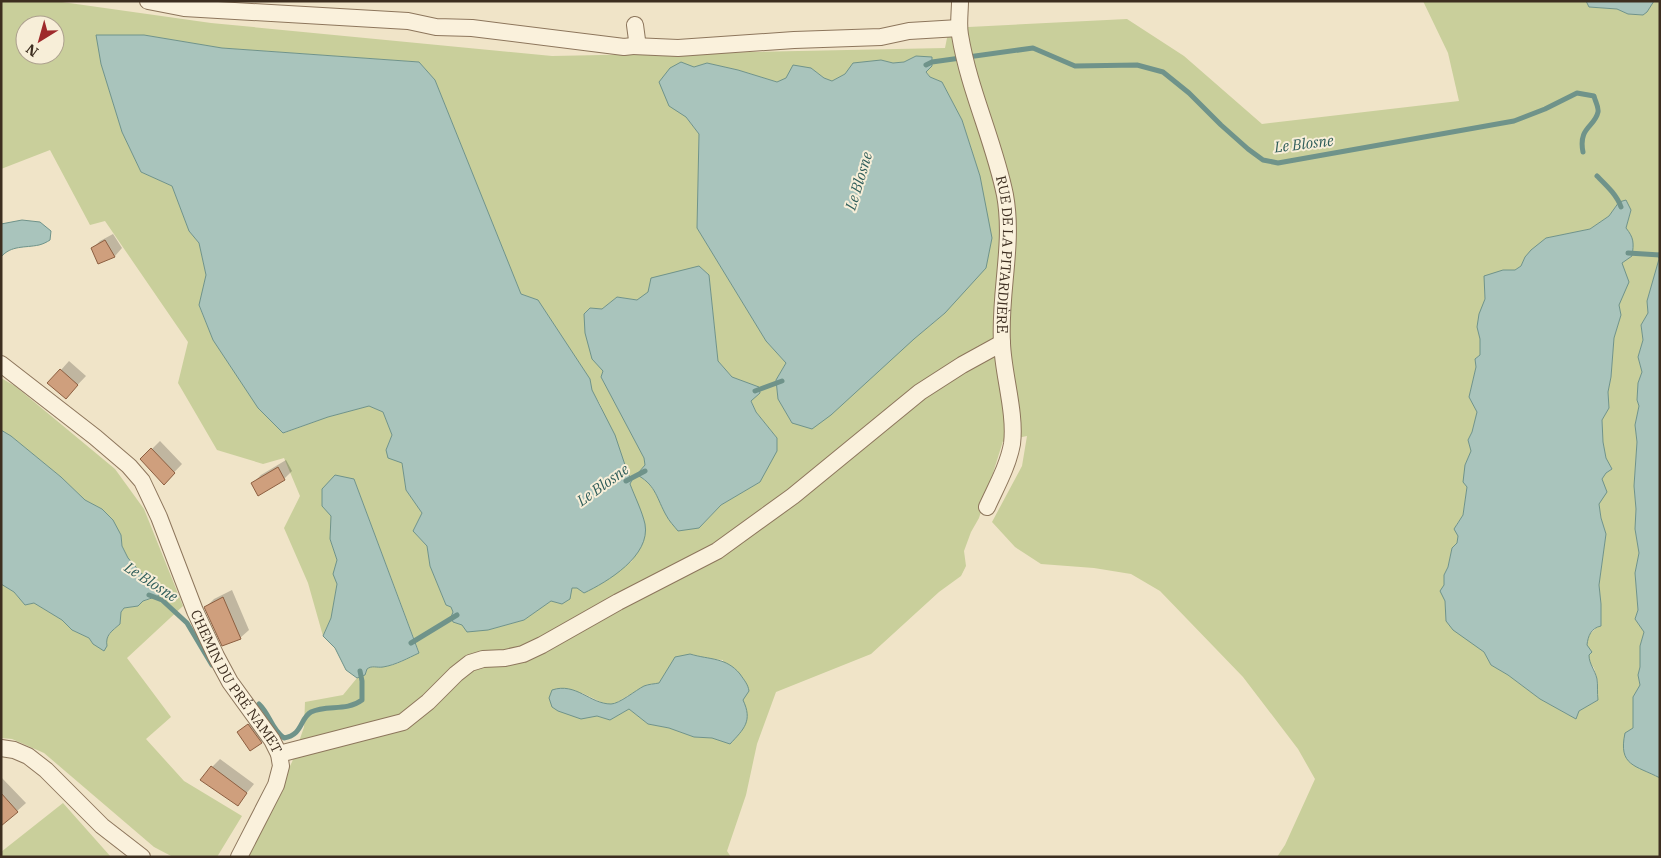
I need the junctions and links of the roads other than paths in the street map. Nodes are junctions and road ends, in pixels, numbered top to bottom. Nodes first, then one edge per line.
1 (148, 1) edge
2 (960, 1) edge
3 (635, 25) dead end
4 (959, 31) junction
5 (633, 46) junction
6 (1002, 343) junction
7 (1, 364) edge
8 (987, 507) dead end
9 (1, 748) edge
10 (279, 754) junction
11 (142, 857) edge
12 (239, 857) edge

1 - 5 street
2 - 4 street, RUE DE LA PITARDIÈRE
3 - 5 street
4 - 5 street
4 - 6 street, RUE DE LA PITARDIÈRE
6 - 8 street, RUE DE LA PITARDIÈRE
6 - 10 street
7 - 10 street, CHEMIN DU PRÉ NAMET
9 - 11 street
10 - 12 street, CHEMIN DU PRÉ NAMET

